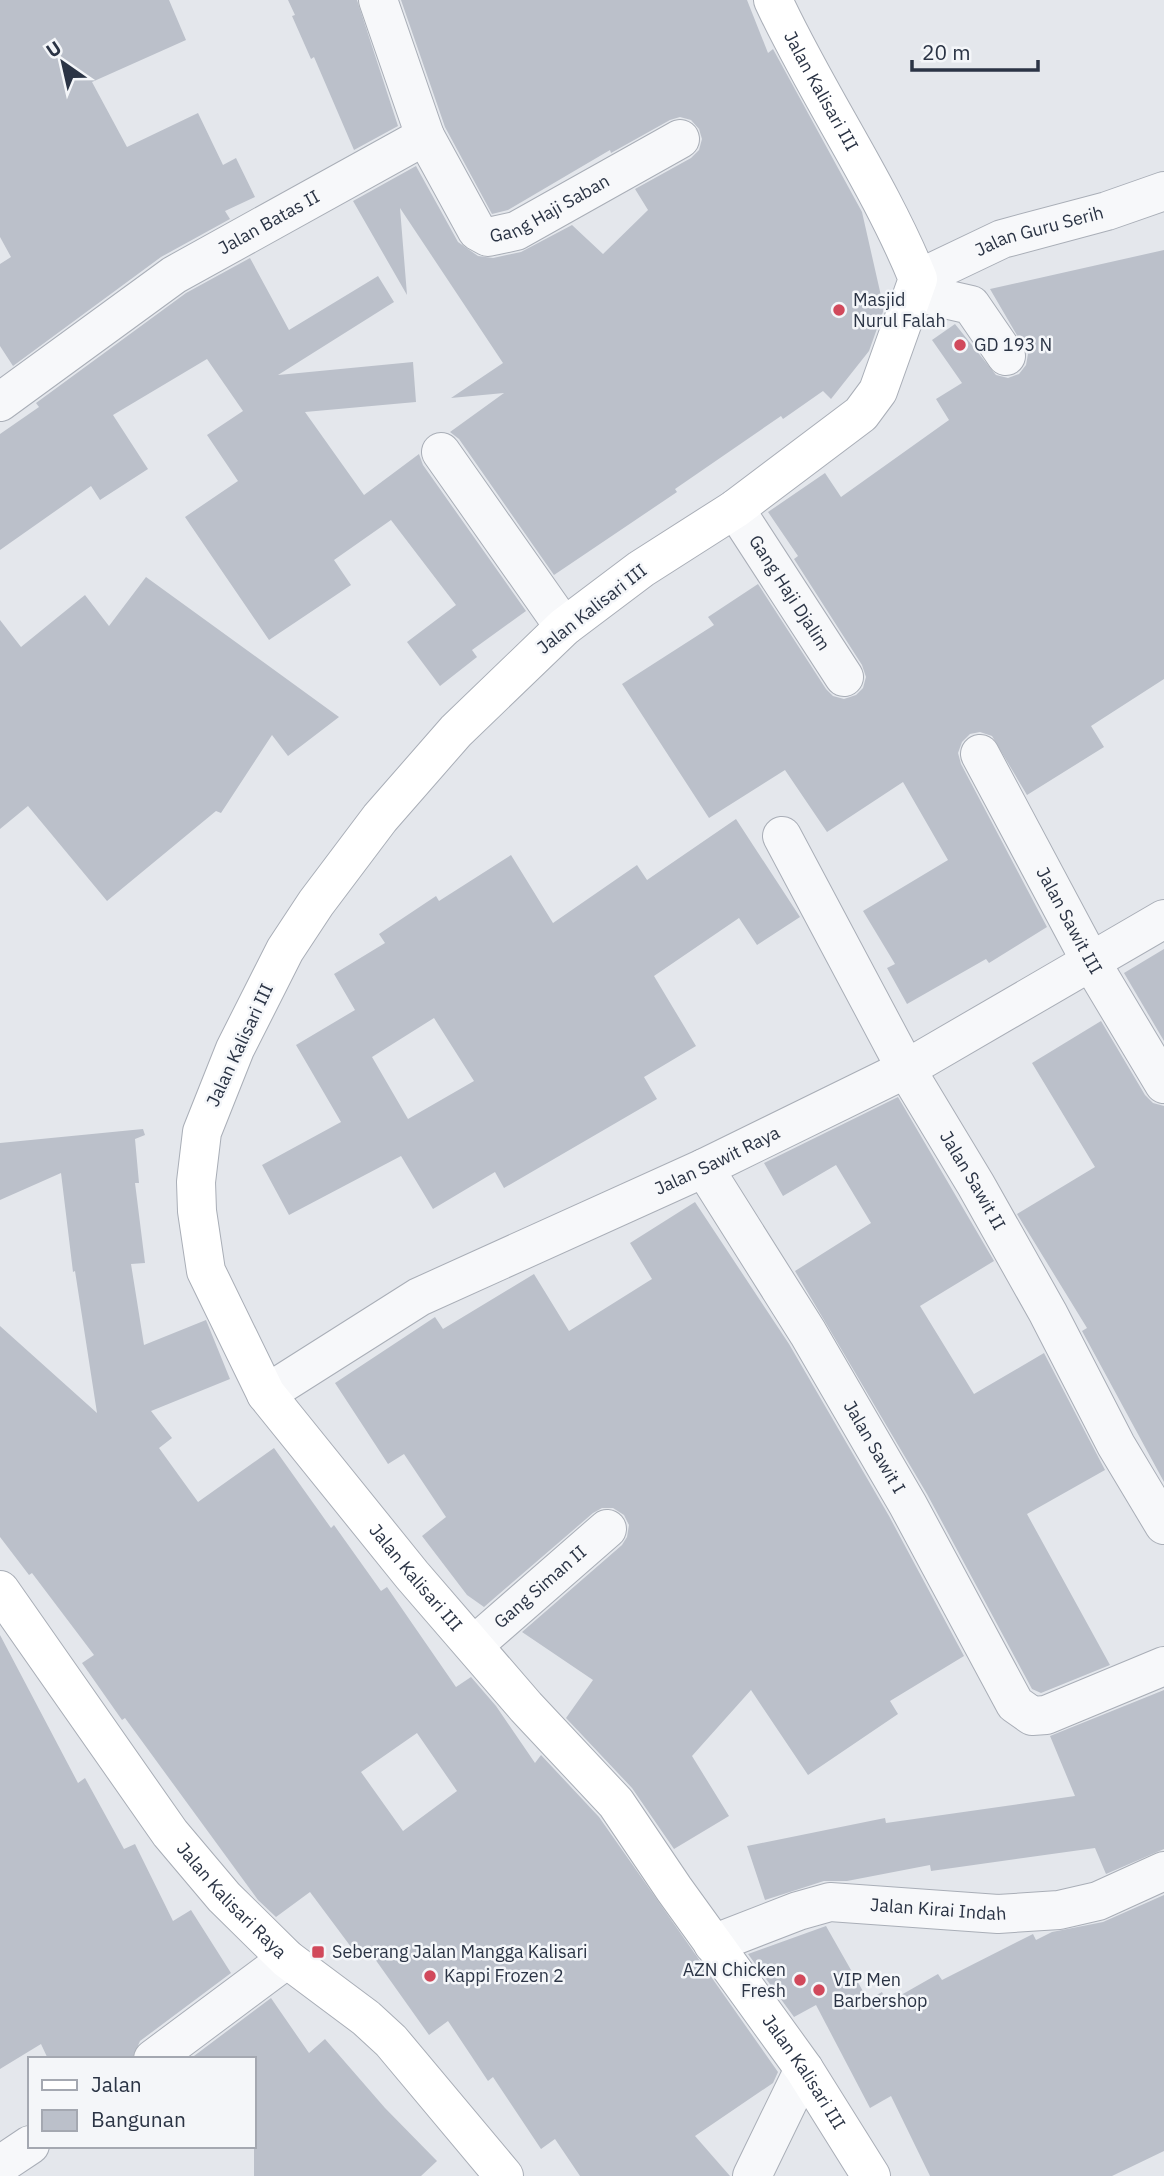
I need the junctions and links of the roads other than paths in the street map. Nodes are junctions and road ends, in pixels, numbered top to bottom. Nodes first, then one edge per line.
1 (378, 0) edge
2 (773, 0) edge
3 (425, 136) junction
4 (680, 139) dead end
5 (1164, 191) edge
6 (916, 285) junction
7 (1006, 356) dead end
8 (0, 402) edge
9 (441, 452) dead end
10 (735, 509) junction
11 (564, 626) junction
12 (844, 677) dead end
13 (980, 754) dead end
14 (782, 836) dead end
15 (1164, 919) edge
16 (1091, 962) junction
17 (906, 1069) junction
18 (1164, 1084) edge
19 (704, 1168) junction
20 (266, 1394) junction
21 (1164, 1525) edge
22 (607, 1529) dead end
23 (0, 1590) edge
24 (474, 1646) junction
25 (1164, 1666) edge
26 (1164, 1871) edge
27 (713, 1944) junction
28 (287, 1959) junction
29 (156, 2057) edge
30 (804, 2069) junction
31 (28, 2146) edge
32 (0, 2165) edge
33 (502, 2175) edge
34 (752, 2176) edge
35 (872, 2176) edge

1 - 3 street
2 - 6 street, Jalan Kalisari III
3 - 4 street, Gang Haji Saban
3 - 8 street, Jalan Batas II
5 - 6 street, Jalan Guru Serih
6 - 7 street
6 - 10 street, Jalan Kalisari III
9 - 11 street
10 - 11 street, Jalan Kalisari III
10 - 12 street, Gang Haji Djalim
11 - 20 street, Jalan Kalisari III
13 - 16 street, Jalan Sawit III
14 - 17 street, Jalan Sawit II
15 - 16 street, Jalan Sawit Raya
16 - 17 street, Jalan Sawit Raya
16 - 18 street, Jalan Sawit III
17 - 19 street, Jalan Sawit Raya
17 - 21 street, Jalan Sawit II
19 - 20 street, Jalan Sawit Raya
19 - 25 street, Jalan Sawit I
20 - 24 street, Jalan Kalisari III
22 - 24 street, Gang Siman II
23 - 28 street, Jalan Kalisari Raya
24 - 27 street, Jalan Kalisari III
26 - 27 street, Jalan Kirai Indah
27 - 30 street, Jalan Kalisari III
28 - 29 street
28 - 33 street, Jalan Kalisari Raya
30 - 34 street
30 - 35 street, Jalan Kalisari III
31 - 32 street

